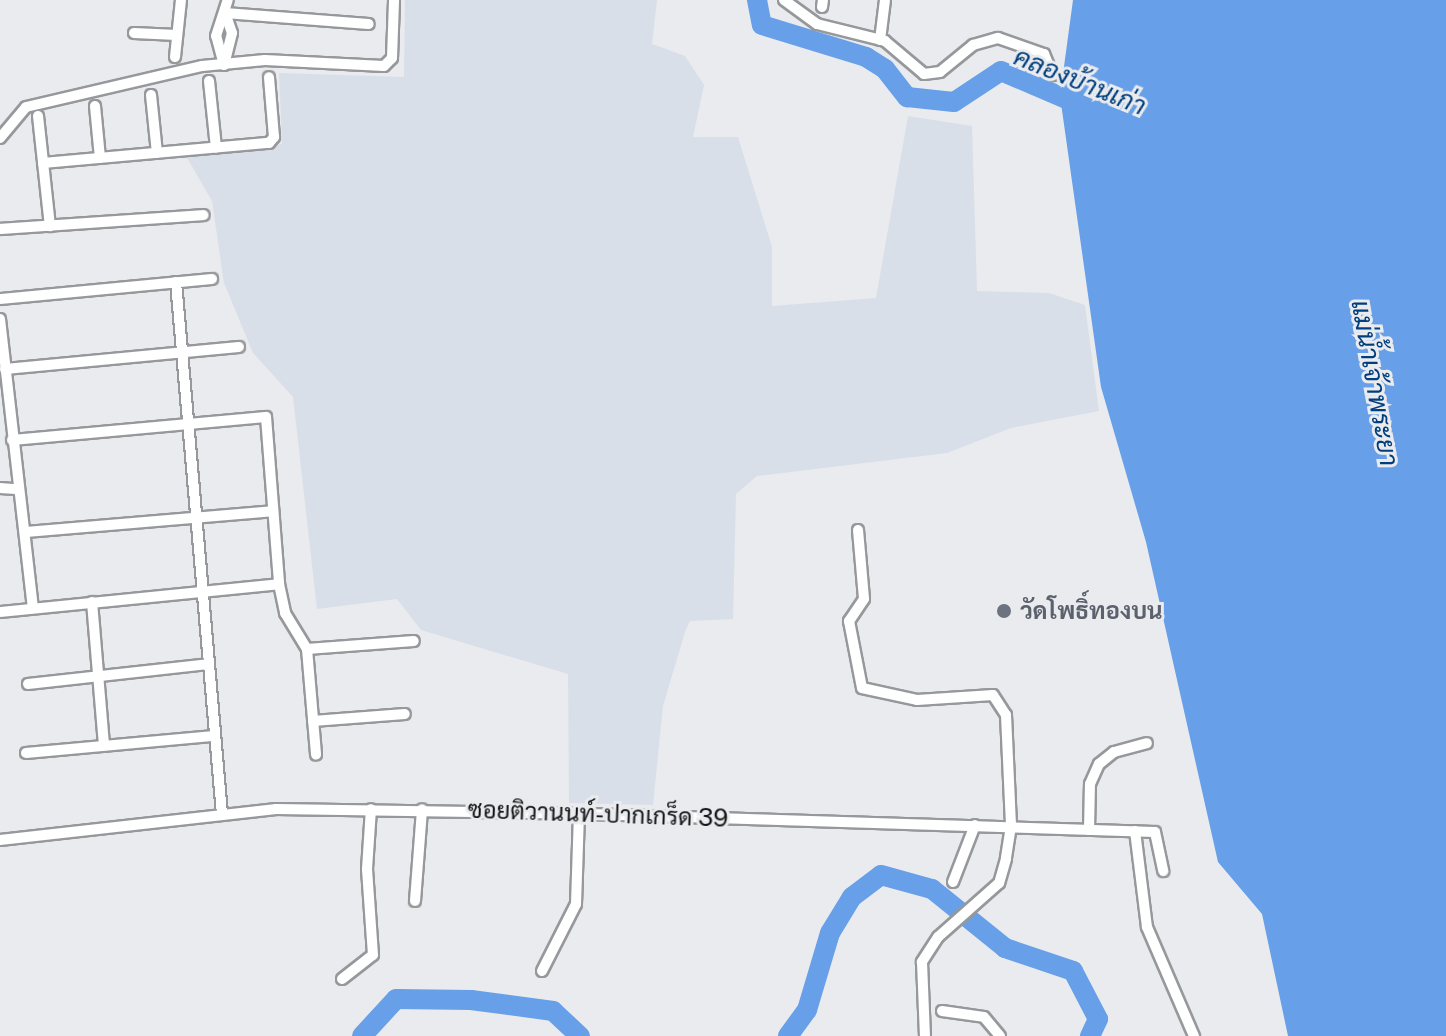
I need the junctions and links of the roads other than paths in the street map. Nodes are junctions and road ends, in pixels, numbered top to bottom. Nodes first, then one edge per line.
1 (181, 0) edge
2 (228, 0) edge
3 (394, 0) edge
4 (784, 0) edge
5 (885, 0) edge
6 (225, 13) junction
7 (369, 24) dead end
8 (134, 33) dead end
9 (177, 35) junction
10 (880, 40) junction
11 (175, 57) dead end
12 (224, 65) junction
13 (1053, 75) dead end
14 (269, 77) dead end
15 (209, 81) dead end
16 (151, 95) dead end
17 (95, 106) dead end
18 (38, 116) dead end
19 (0, 138) edge
20 (216, 148) junction
21 (157, 153) junction
22 (100, 158) junction
23 (43, 163) junction
24 (204, 215) dead end
25 (50, 226) junction
26 (0, 229) edge
27 (212, 279) dead end
28 (176, 282) junction
29 (0, 299) edge
30 (0, 319) edge
31 (1, 340) edge
32 (239, 347) dead end
33 (183, 352) junction
34 (5, 369) junction
35 (5, 418) edge
36 (190, 422) junction
37 (12, 440) junction
38 (0, 488) edge
39 (16, 489) junction
40 (273, 511) junction
41 (198, 517) junction
42 (858, 530) dead end
43 (25, 532) junction
44 (279, 584) junction
45 (201, 591) junction
46 (92, 602) junction
47 (33, 608) junction
48 (0, 612) edge
49 (414, 641) dead end
50 (307, 649) junction
51 (208, 664) junction
52 (98, 676) junction
53 (28, 684) dead end
54 (405, 714) dead end
55 (313, 721) junction
56 (214, 736) junction
57 (1147, 743) dead end
58 (104, 746) junction
59 (26, 753) dead end
60 (316, 755) dead end
61 (371, 809) junction
62 (422, 809) junction
63 (222, 814) junction
64 (579, 814) junction
65 (975, 825) junction
66 (1011, 826) junction
67 (1089, 830) junction
68 (1135, 831) junction
69 (0, 840) edge
70 (1163, 871) dead end
71 (953, 882) dead end
72 (415, 901) dead end
73 (542, 971) dead end
74 (342, 979) dead end
75 (933, 1012) junction
76 (925, 1036) edge
77 (1000, 1036) edge
78 (1194, 1036) edge

1 - 9 street
2 - 6 street
3 - 12 street
4 - 10 street
5 - 10 street
6 - 7 street
6 - 12 street
8 - 9 street
9 - 11 street
10 - 13 street
12 - 19 street
14 - 20 street
15 - 20 street
16 - 21 street
17 - 22 street
18 - 23 street
20 - 21 street
21 - 22 street
22 - 23 street
23 - 25 street
24 - 25 street
25 - 26 street
27 - 28 street
28 - 29 street
28 - 33 street
30 - 31 street
31 - 34 street
32 - 33 street
33 - 34 street
33 - 36 street
34 - 35 street
35 - 37 street
36 - 37 street
36 - 40 street
36 - 41 street
37 - 39 street
38 - 39 street
39 - 43 street
40 - 41 street
40 - 44 street
41 - 43 street
41 - 45 street
42 - 66 street
43 - 47 street
44 - 45 street
44 - 50 street
45 - 46 street
45 - 51 street
46 - 47 street
46 - 52 street
47 - 48 street
49 - 50 street
50 - 55 street
51 - 52 street
51 - 56 street
52 - 53 street
52 - 58 street
54 - 55 street
55 - 60 street
56 - 58 street
56 - 63 street
57 - 67 street
58 - 59 street
61 - 62 street, ซอยติวานนท์-ปากเกร็ด 39
61 - 63 street, ซอยติวานนท์-ปากเกร็ด 39
61 - 74 street
62 - 64 street, ซอยติวานนท์-ปากเกร็ด 39
62 - 72 street
63 - 69 street, ซอยติวานนท์-ปากเกร็ด 39
64 - 65 street, ซอยติวานนท์-ปากเกร็ด 39
64 - 73 street
65 - 66 street, ซอยติวานนท์-ปากเกร็ด 39
65 - 71 street
66 - 67 street, ซอยติวานนท์-ปากเกร็ด 39
66 - 75 street
67 - 68 street, ซอยติวานนท์-ปากเกร็ด 39
68 - 70 street
68 - 78 street
75 - 76 street
75 - 77 street

